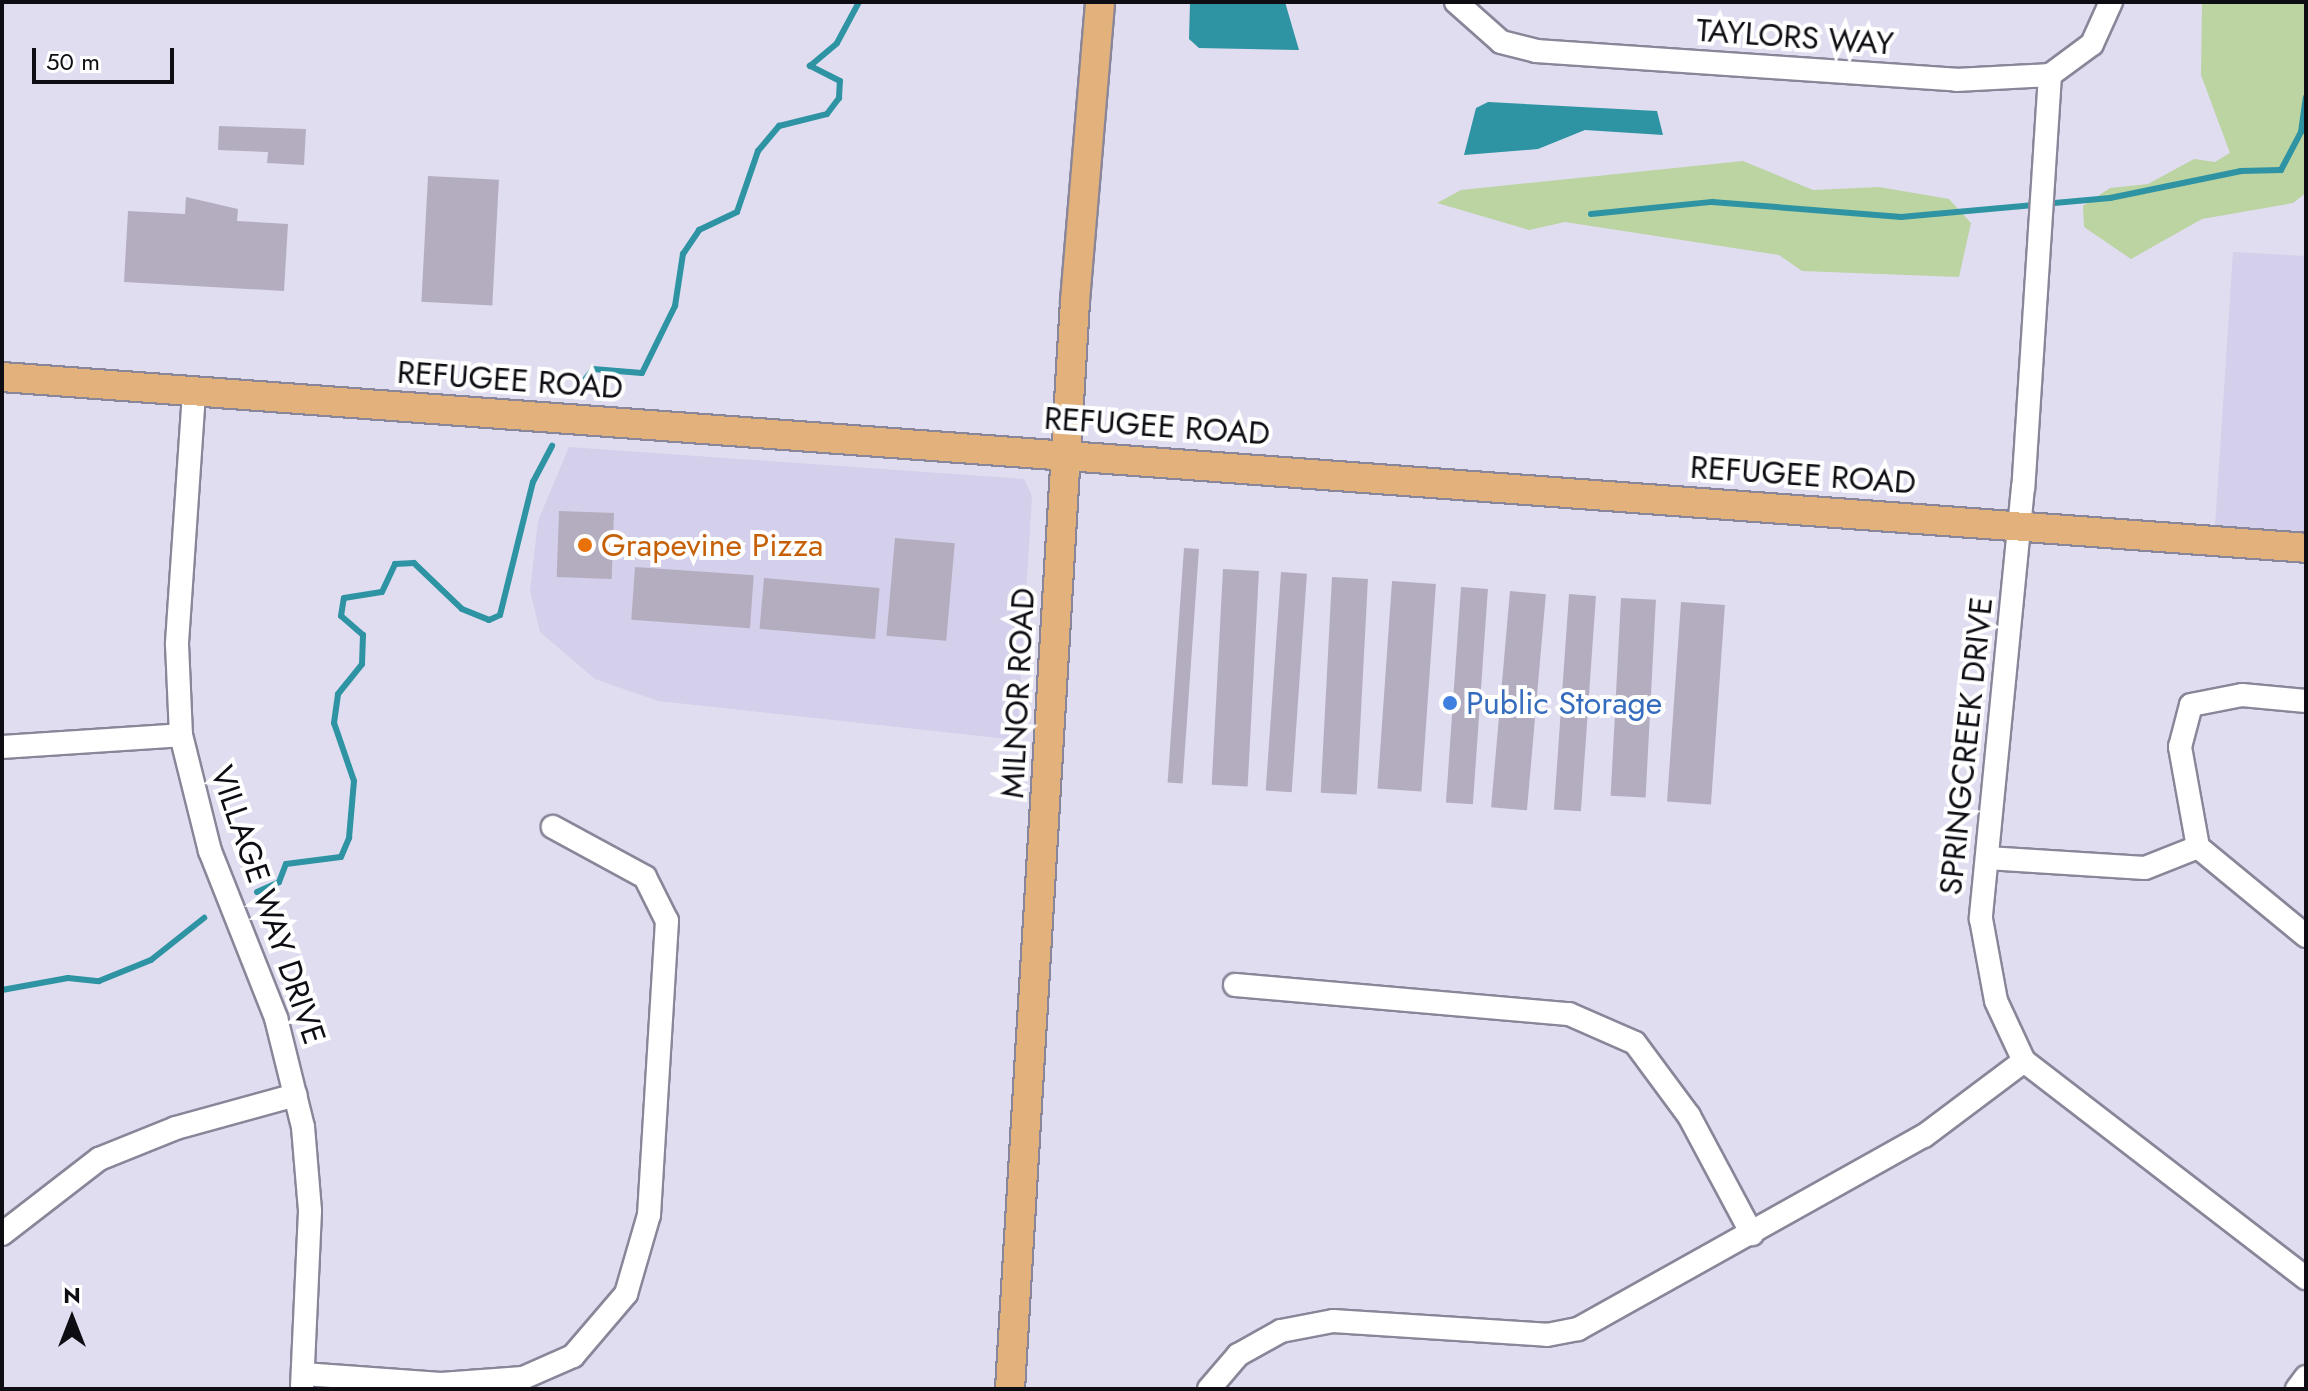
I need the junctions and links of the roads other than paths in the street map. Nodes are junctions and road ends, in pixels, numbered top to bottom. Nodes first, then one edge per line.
1 (1100, 2) edge
2 (1456, 2) edge
3 (2111, 2) edge
4 (2050, 75) junction
5 (2, 377) edge
6 (194, 393) junction
7 (1066, 453) junction
8 (2019, 524) junction
9 (2306, 548) edge
10 (2306, 701) edge
11 (181, 735) junction
12 (2, 747) edge
13 (553, 827) dead end
14 (2198, 847) junction
15 (1987, 858) junction
16 (2306, 936) edge
17 (1235, 985) dead end
18 (2024, 1061) junction
19 (296, 1095) junction
20 (2, 1234) edge
21 (1752, 1234) junction
22 (2306, 1278) edge
23 (2306, 1377) edge
24 (303, 1381) edge
25 (1010, 1389) edge
26 (1209, 1389) edge
27 (2297, 1389) edge

1 - 7 main road, MILNOR ROAD
2 - 4 street, TAYLORS WAY
3 - 4 street
4 - 8 street, SPRINGCREEK DRIVE
5 - 6 main road, REFUGEE ROAD
6 - 7 main road, REFUGEE ROAD
6 - 11 street, VILLAGE WAY DRIVE
7 - 8 main road, REFUGEE ROAD
7 - 25 main road, MILNOR ROAD
8 - 9 main road, REFUGEE ROAD
8 - 15 street, SPRINGCREEK DRIVE
10 - 14 street
11 - 12 street
11 - 19 street, VILLAGE WAY DRIVE
13 - 24 street
14 - 15 street
14 - 16 street
15 - 18 street, SPRINGCREEK DRIVE
17 - 21 street
18 - 21 street
18 - 22 street, SPRINGCREEK DRIVE
19 - 20 street
19 - 24 street, VILLAGE WAY DRIVE
21 - 26 street
23 - 27 street

